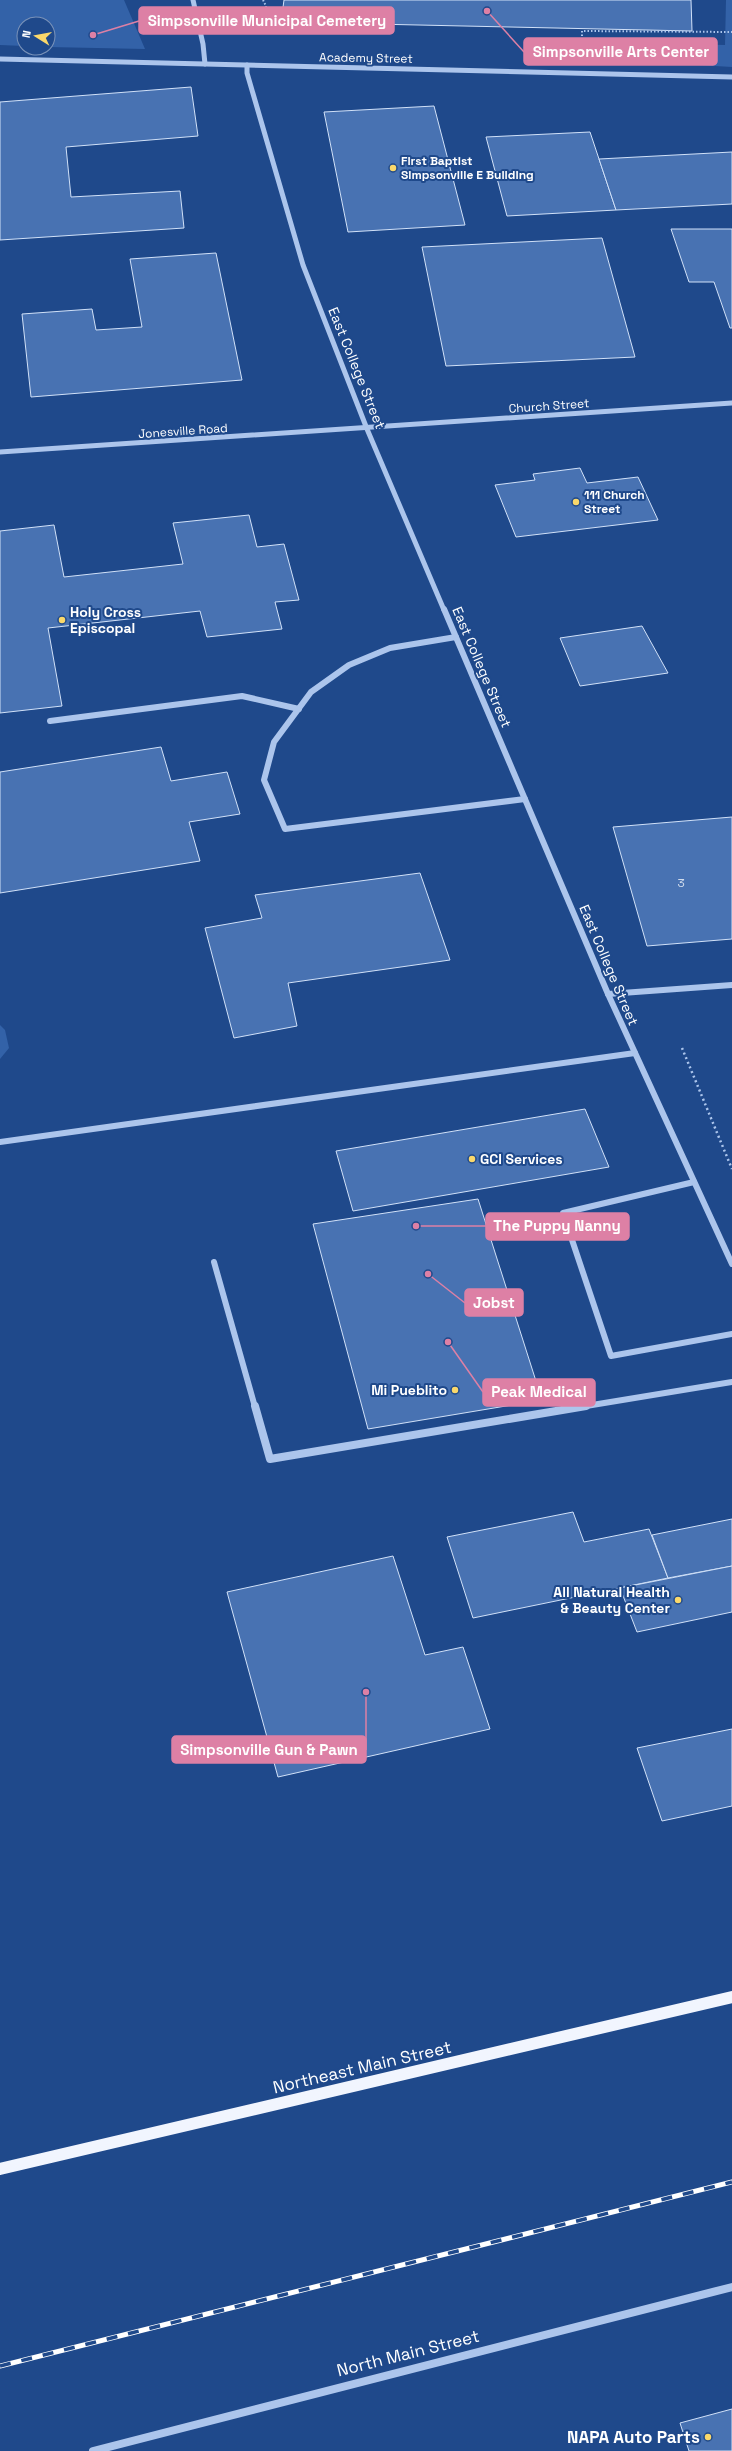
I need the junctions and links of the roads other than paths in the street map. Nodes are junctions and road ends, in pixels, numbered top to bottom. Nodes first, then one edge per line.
1 (193, 0) edge
2 (0, 59) edge
3 (205, 64) junction
4 (247, 65) junction
5 (732, 77) edge
6 (732, 403) edge
7 (367, 429) junction
8 (0, 452) edge
9 (456, 637) junction
10 (299, 709) junction
11 (50, 721) dead end
12 (525, 798) junction
13 (732, 985) edge
14 (608, 994) junction
15 (635, 1053) junction
16 (0, 1142) edge
17 (694, 1182) junction
18 (214, 1262) dead end
19 (732, 1264) edge
20 (732, 1334) edge
21 (732, 1382) edge
22 (732, 1998) edge
23 (0, 2169) edge
24 (732, 2287) edge
25 (93, 2451) edge

1 - 3 street
2 - 3 street, Academy Street
3 - 4 street, Academy Street
4 - 5 street, Academy Street
4 - 7 street, East College Street
6 - 7 street, Church Street
7 - 8 street, Jonesville Road
7 - 9 street, East College Street
9 - 10 street
9 - 12 street, East College Street
10 - 11 street
10 - 12 street
12 - 14 street, East College Street
13 - 14 street
14 - 15 street, East College Street
15 - 16 street
15 - 17 street, East College Street
17 - 19 street, East College Street
17 - 20 street
18 - 21 street
22 - 23 main road, Northeast Main Street
24 - 25 street, North Main Street

